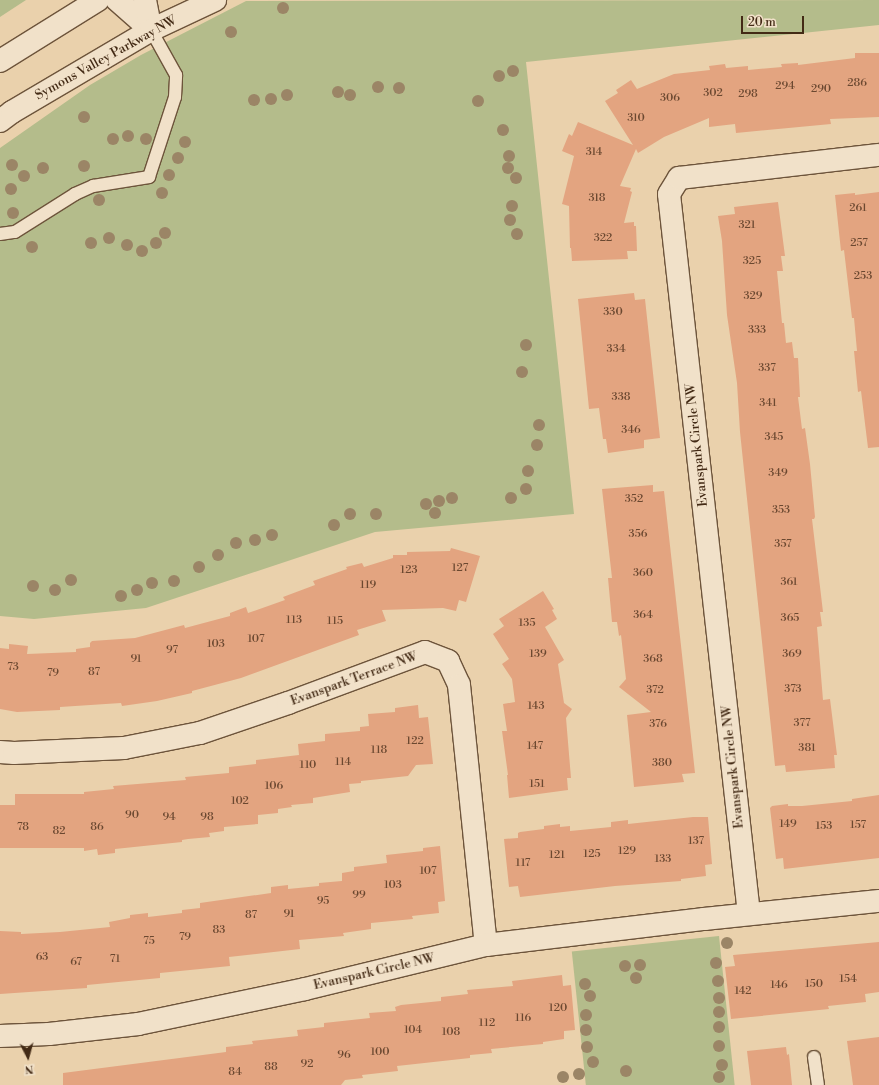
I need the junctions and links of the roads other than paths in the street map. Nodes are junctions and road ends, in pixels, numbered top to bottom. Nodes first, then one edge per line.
1 (98, 0) edge
2 (117, 0) edge
3 (145, 0) edge
4 (215, 0) edge
5 (151, 30) junction
6 (0, 61) edge
7 (0, 121) edge
8 (879, 155) edge
9 (0, 234) edge
10 (0, 752) edge
11 (879, 901) edge
12 (750, 914) junction
13 (486, 945) junction
14 (0, 1036) edge
15 (814, 1057) dead end
16 (818, 1085) edge

1 - 6 street
2 - 5 street
3 - 5 street
4 - 5 street, Symons Valley Parkway NW
5 - 7 street, Symons Valley Parkway NW
5 - 9 lane
8 - 12 street, Evanspark Circle NW
10 - 13 street, Evanspark Terrace NW
11 - 12 street, Evanspark Circle NW
12 - 13 street, Evanspark Circle NW
13 - 14 street, Evanspark Circle NW
15 - 16 lane

